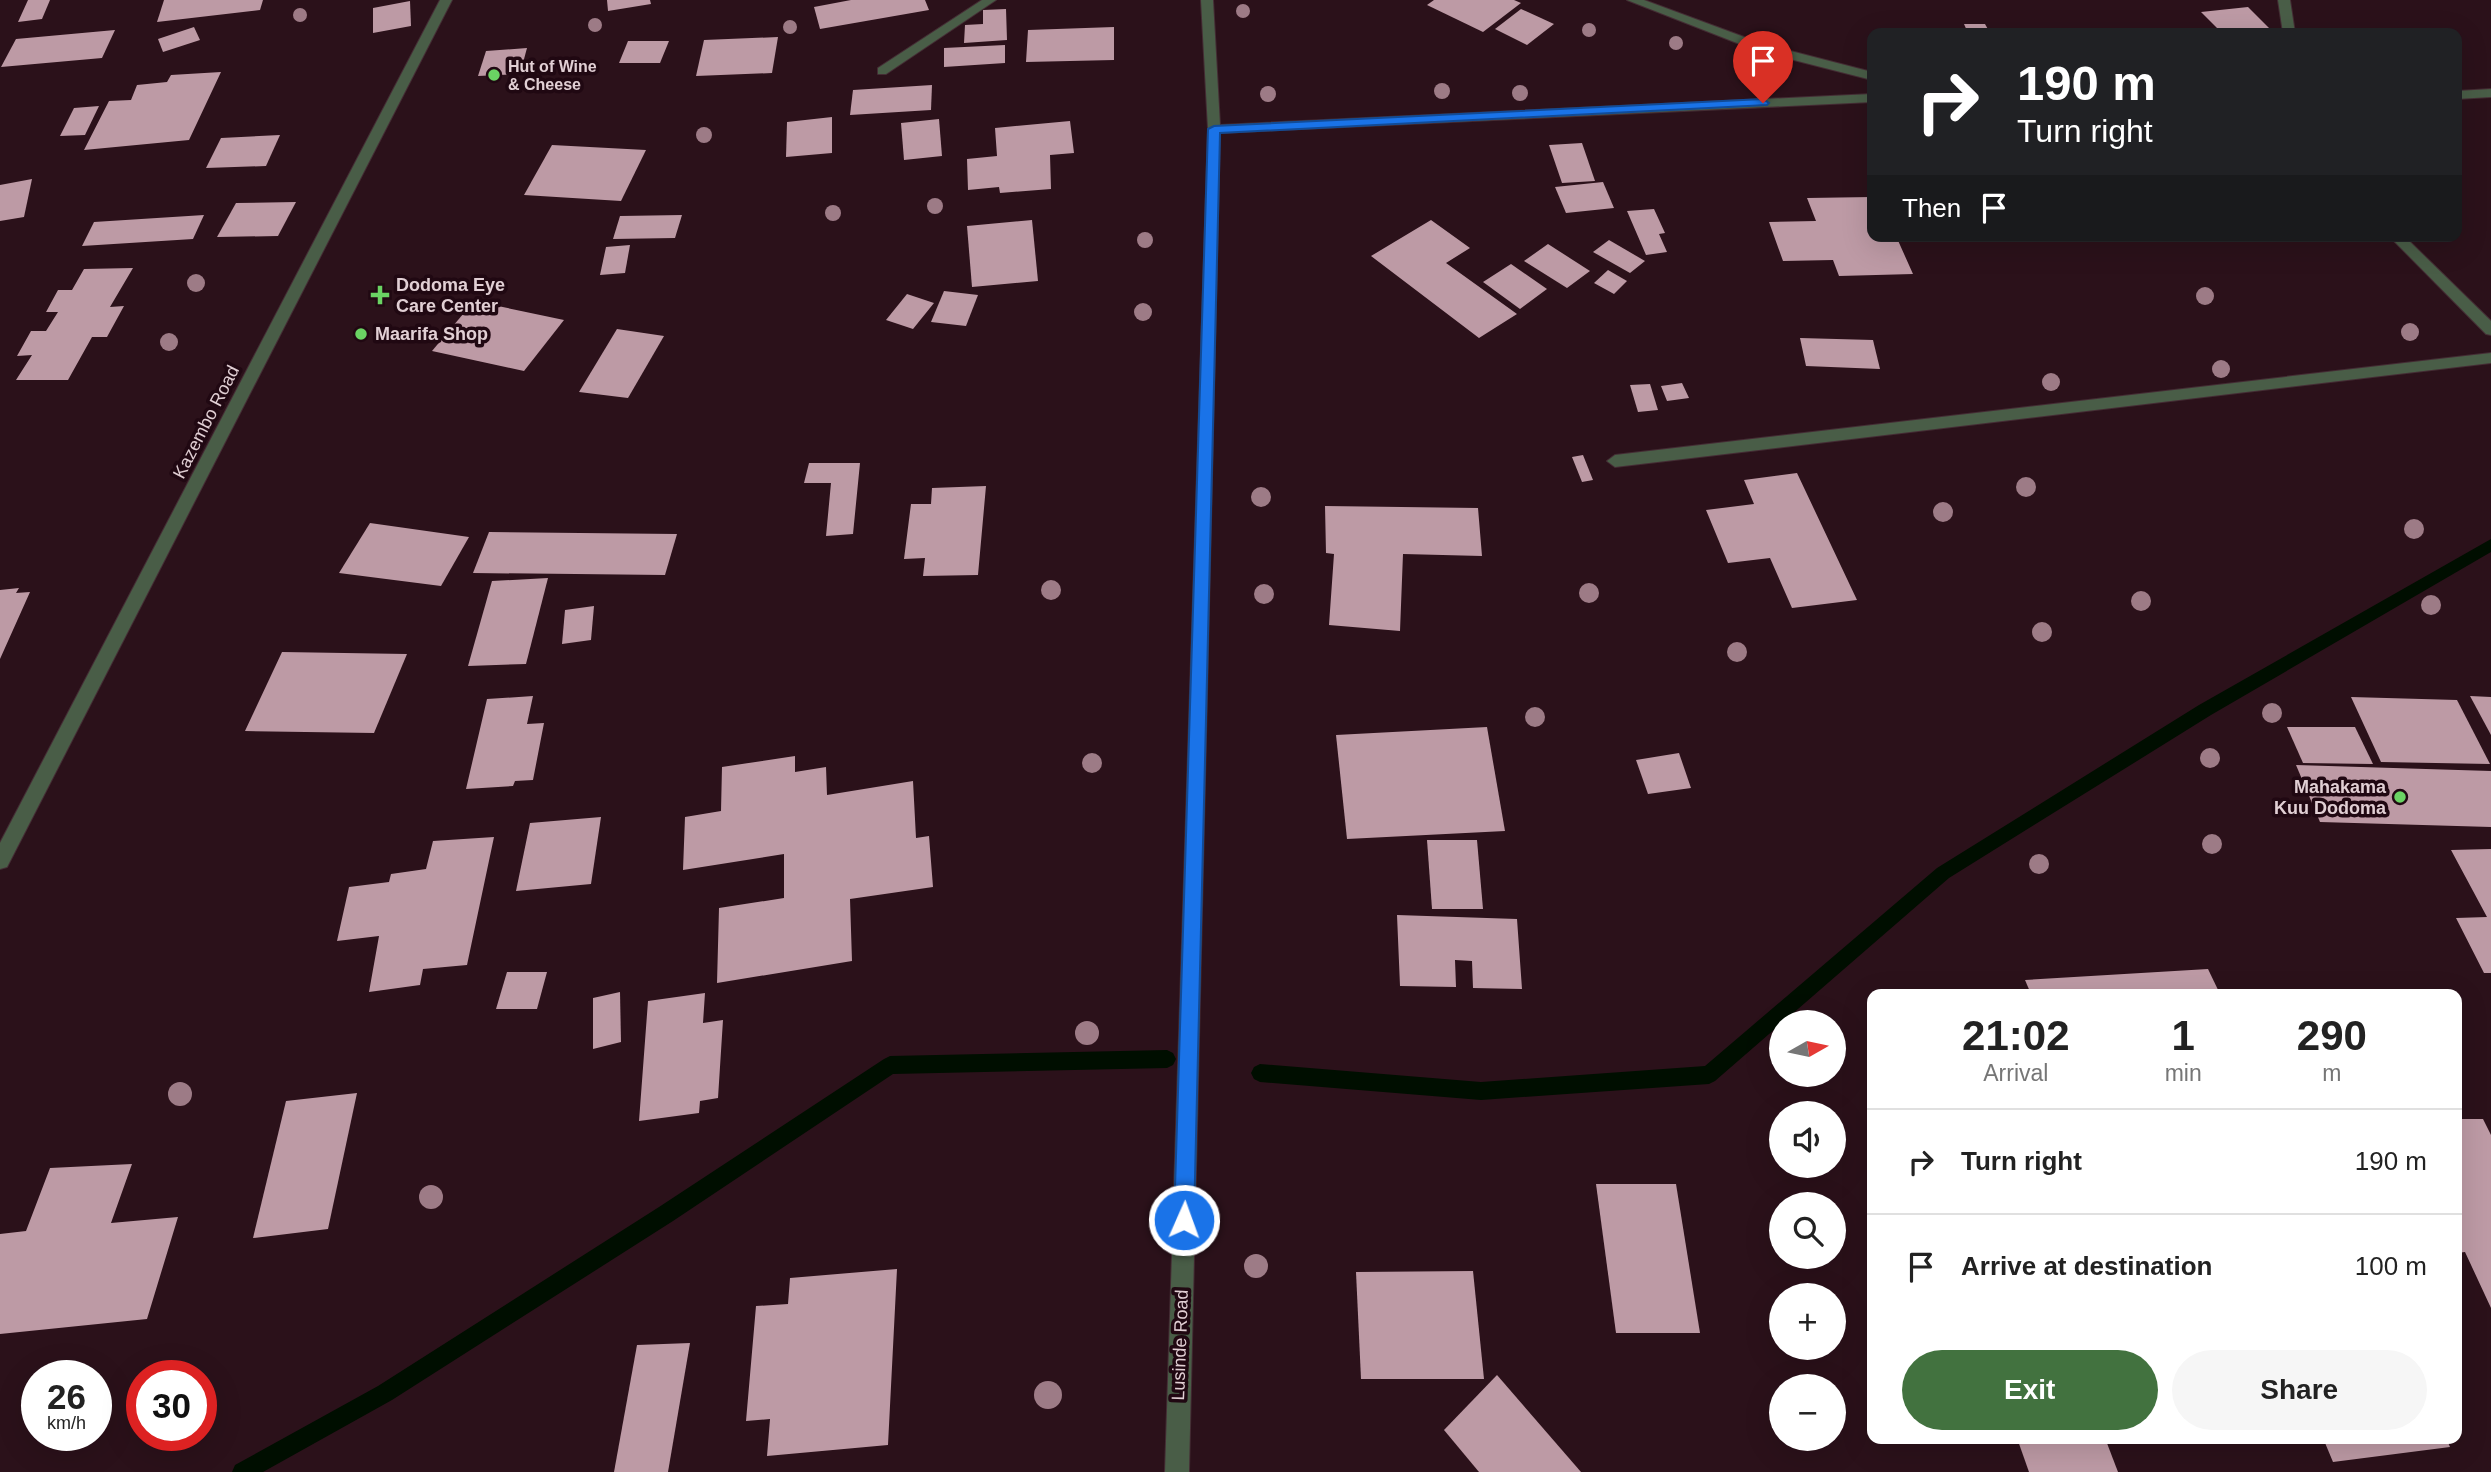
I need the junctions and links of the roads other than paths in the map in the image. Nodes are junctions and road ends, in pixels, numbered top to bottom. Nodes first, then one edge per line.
1 (446, 0) edge
2 (990, 0) edge
3 (1207, 0) edge
4 (1633, 0) edge
5 (2284, 0) edge
6 (2288, 28) edge
7 (881, 71) dead end
8 (1867, 75) edge
9 (2491, 93) edge
10 (2462, 95) edge
11 (1867, 98) edge
12 (1214, 129) junction
13 (2402, 242) edge
14 (2491, 330) edge
15 (2491, 358) edge
16 (1615, 461) dead end
17 (0, 861) edge
18 (1177, 1472) edge

1 - 17 street, Kazembo Road
2 - 7 street
3 - 12 street, Lusinde Road
4 - 8 street
5 - 6 street
9 - 10 street
11 - 12 street
12 - 18 street, Lusinde Road
13 - 14 street
15 - 16 street

